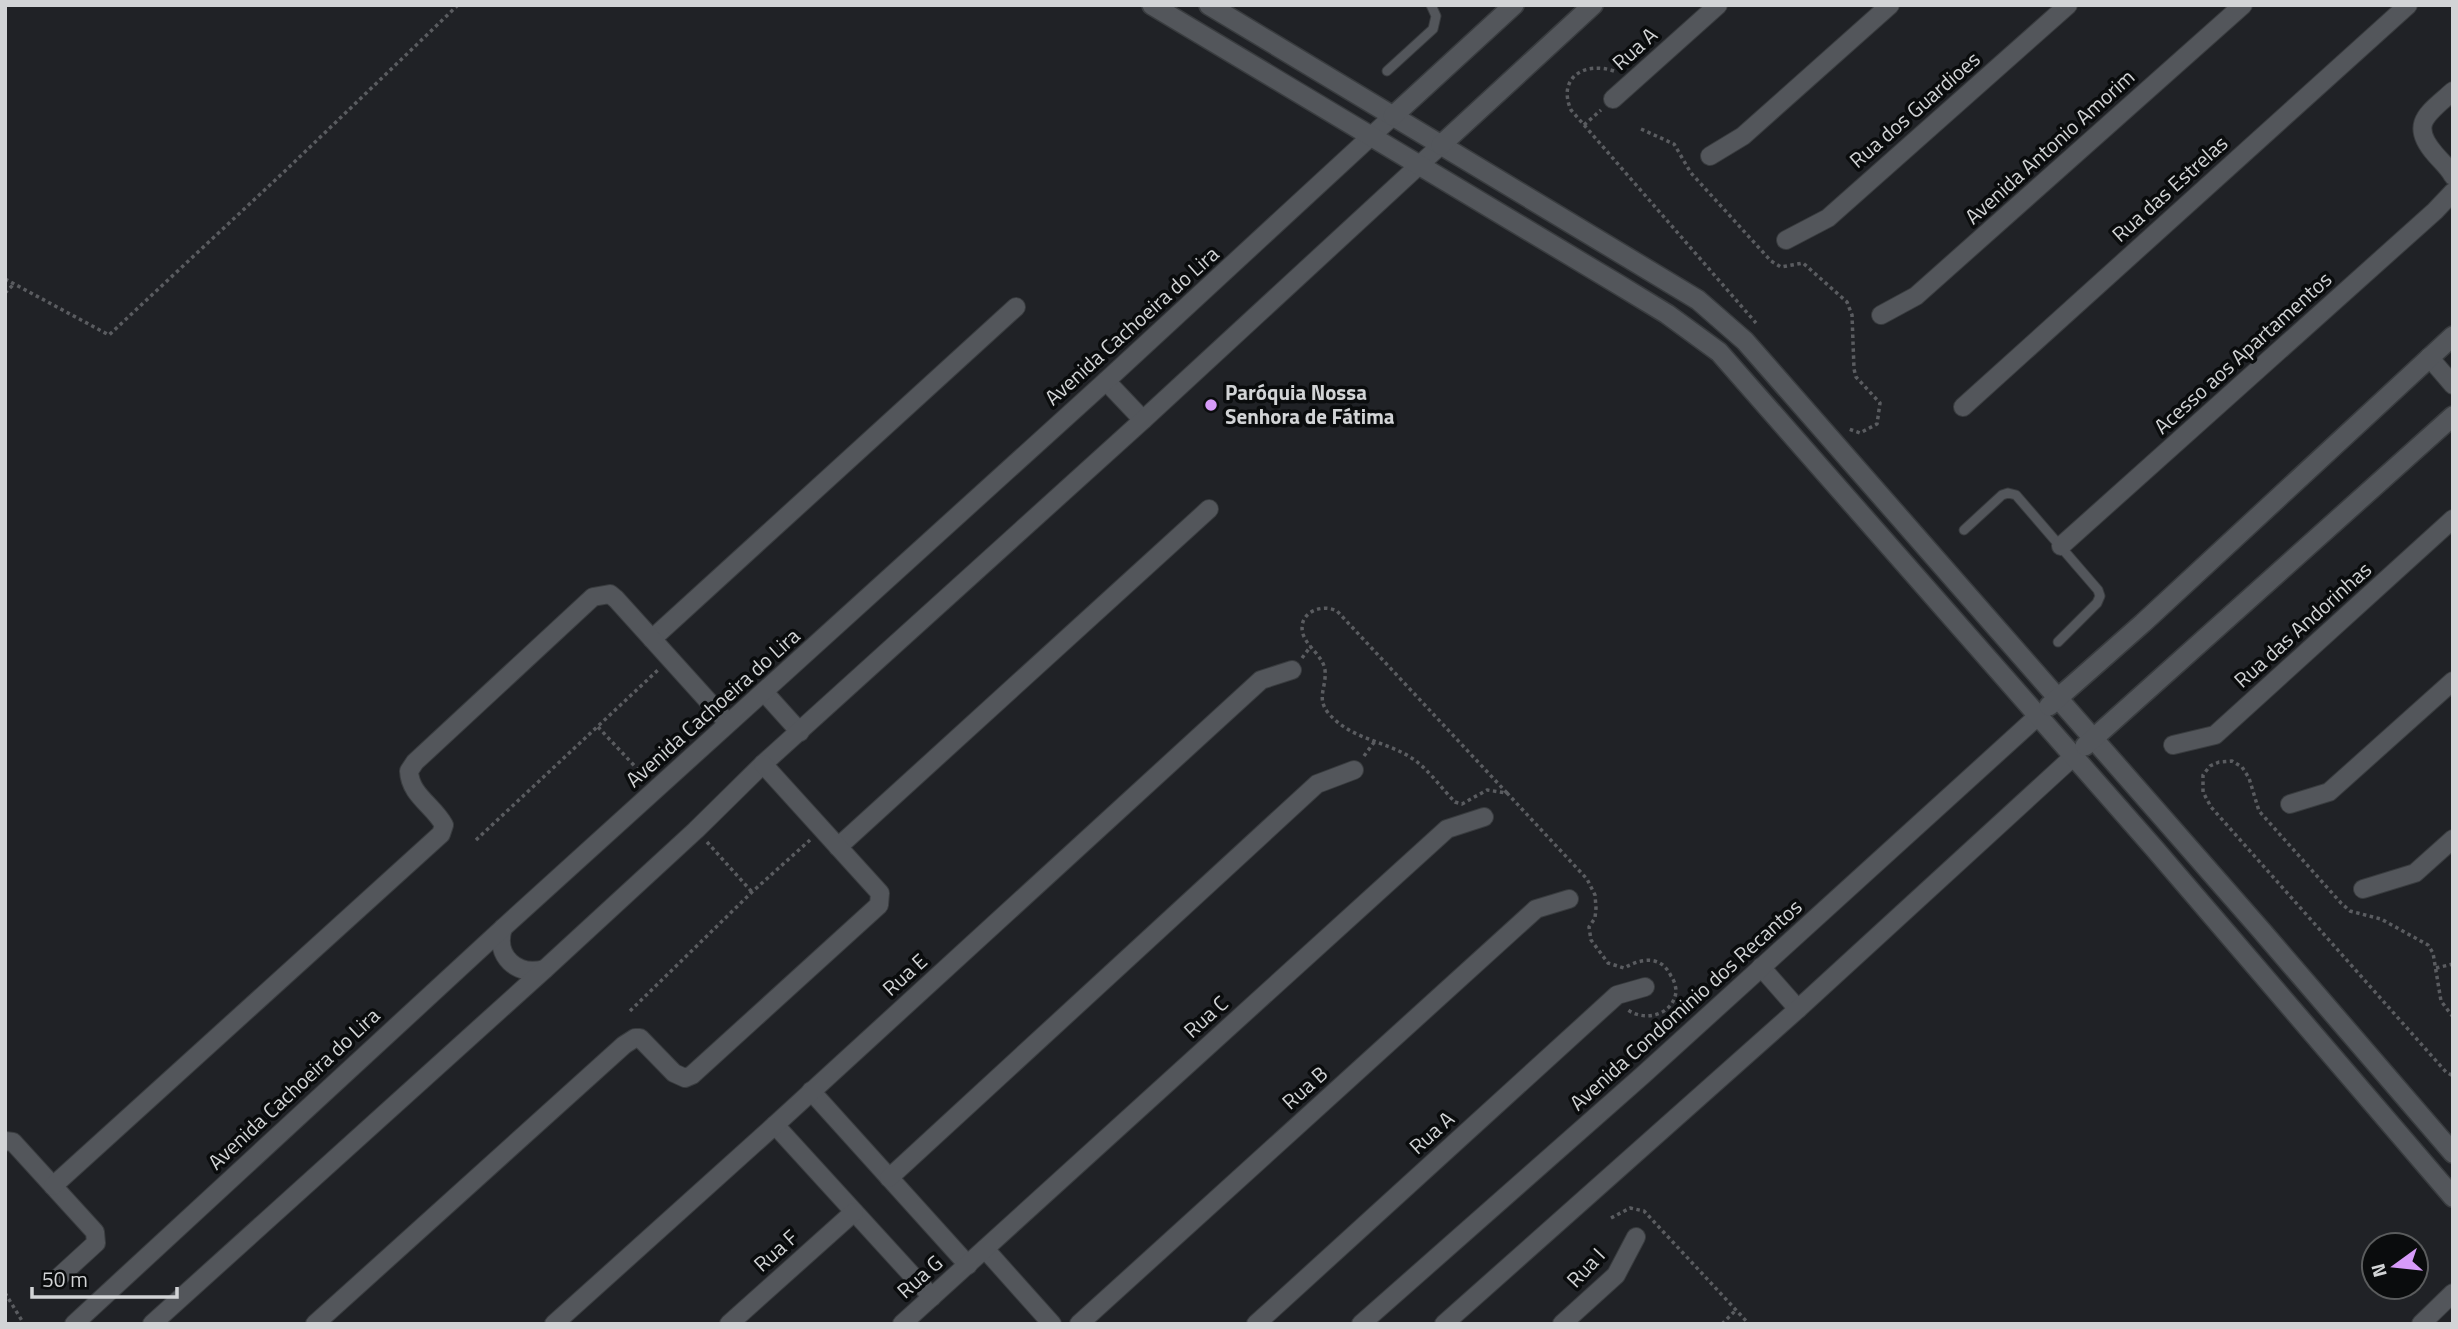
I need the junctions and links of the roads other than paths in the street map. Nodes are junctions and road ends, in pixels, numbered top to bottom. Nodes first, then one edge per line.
1 (1152, 5) edge
2 (1209, 5) edge
3 (1431, 5) edge
4 (1514, 5) edge
5 (1593, 5) edge
6 (1718, 5) edge
7 (1890, 5) edge
8 (2068, 5) edge
9 (2243, 5) edge
10 (2408, 5) edge
11 (1387, 71) dead end
12 (2453, 91) edge
13 (1613, 99) dead end
14 (1393, 116) junction
15 (1372, 137) junction
16 (1441, 145) junction
17 (1710, 156) dead end
18 (1419, 164) junction
19 (2453, 176) edge
20 (2453, 192) edge
21 (1786, 240) dead end
22 (1016, 307) dead end
23 (1881, 315) dead end
24 (2453, 336) edge
25 (2429, 357) junction
26 (1106, 381) junction
27 (2453, 385) edge
28 (1963, 407) dead end
29 (2453, 416) edge
30 (1143, 420) junction
31 (1209, 509) dead end
32 (2453, 519) edge
33 (1964, 530) dead end
34 (2061, 546) junction
35 (652, 639) junction
36 (2058, 642) dead end
37 (1292, 670) dead end
38 (2453, 681) edge
39 (764, 692) junction
40 (2058, 698) junction
41 (2038, 716) junction
42 (728, 723) junction
43 (800, 732) junction
44 (2093, 738) junction
45 (2173, 745) dead end
46 (2074, 756) junction
47 (763, 764) junction
48 (1353, 770) dead end
49 (2290, 804) dead end
50 (1484, 817) dead end
51 (2453, 839) edge
52 (838, 847) junction
53 (2363, 890) dead end
54 (1569, 899) dead end
55 (503, 928) junction
56 (1761, 967) junction
57 (545, 970) junction
58 (1645, 987) dead end
59 (1798, 1009) junction
60 (811, 1091) junction
61 (775, 1125) junction
62 (5, 1141) edge
63 (2453, 1153) edge
64 (889, 1178) junction
65 (53, 1186) junction
66 (2453, 1197) edge
67 (854, 1212) junction
68 (1636, 1237) dead end
69 (985, 1250) junction
70 (968, 1265) junction
71 (60, 1276) dead end
72 (2453, 1293) edge
73 (932, 1297) junction
74 (922, 1317) edge
75 (80, 1320) edge
76 (152, 1324) edge
77 (315, 1324) edge
78 (554, 1324) edge
79 (729, 1324) edge
80 (902, 1324) edge
81 (1052, 1324) edge
82 (1079, 1324) edge
83 (1256, 1324) edge
84 (1361, 1324) edge
85 (1444, 1324) edge
86 (1562, 1324) edge
87 (2421, 1324) edge

1 - 15 street
2 - 14 street
3 - 11 lane
4 - 14 street
5 - 16 street
6 - 13 street, Rua A
7 - 17 street
8 - 21 street, Rua dos Guardioes
9 - 23 street, Avenida Antonio Amorim
10 - 28 street, Rua das Estrelas
12 - 19 street
14 - 15 street, Avenida Cachoeira do Lira
14 - 16 street
15 - 18 street
15 - 26 street, Avenida Cachoeira do Lira
16 - 18 street
16 - 40 street
18 - 30 street
18 - 41 street
20 - 34 street, Acesso aos Apartamentos
22 - 35 street
24 - 25 street
25 - 27 street
25 - 40 street
26 - 30 street
26 - 39 street, Avenida Cachoeira do Lira
29 - 44 street
30 - 43 street
31 - 52 street
32 - 45 street, Rua das Andorinhas
33 - 34 lane
34 - 36 lane
35 - 42 street
35 - 65 street
37 - 60 street, Rua E
38 - 49 street
39 - 42 street, Avenida Cachoeira do Lira
39 - 43 street
40 - 41 street
40 - 44 street
41 - 46 street
41 - 56 street, Avenida Condominio dos Recantos
42 - 55 street, Avenida Cachoeira do Lira
43 - 47 street
44 - 46 street
44 - 63 street
46 - 59 street
46 - 66 street
47 - 52 street
47 - 57 street
48 - 64 street
50 - 69 street, Rua C
51 - 53 street
52 - 77 street
54 - 82 street, Rua B
55 - 57 street
55 - 75 street, Avenida Cachoeira do Lira
56 - 59 street
56 - 84 street, Avenida Condominio dos Recantos
57 - 76 street
58 - 83 street, Rua A
59 - 85 street
60 - 61 street, Rua E
60 - 64 street
61 - 67 street
61 - 78 street, Rua E
62 - 65 street
64 - 70 street
65 - 71 street
67 - 73 street
67 - 79 street, Rua F
68 - 86 street, Rua I
69 - 70 street, Rua C
69 - 81 street
70 - 73 street, Rua G
72 - 87 street
73 - 74 street, Rua G
74 - 80 street, Rua G

